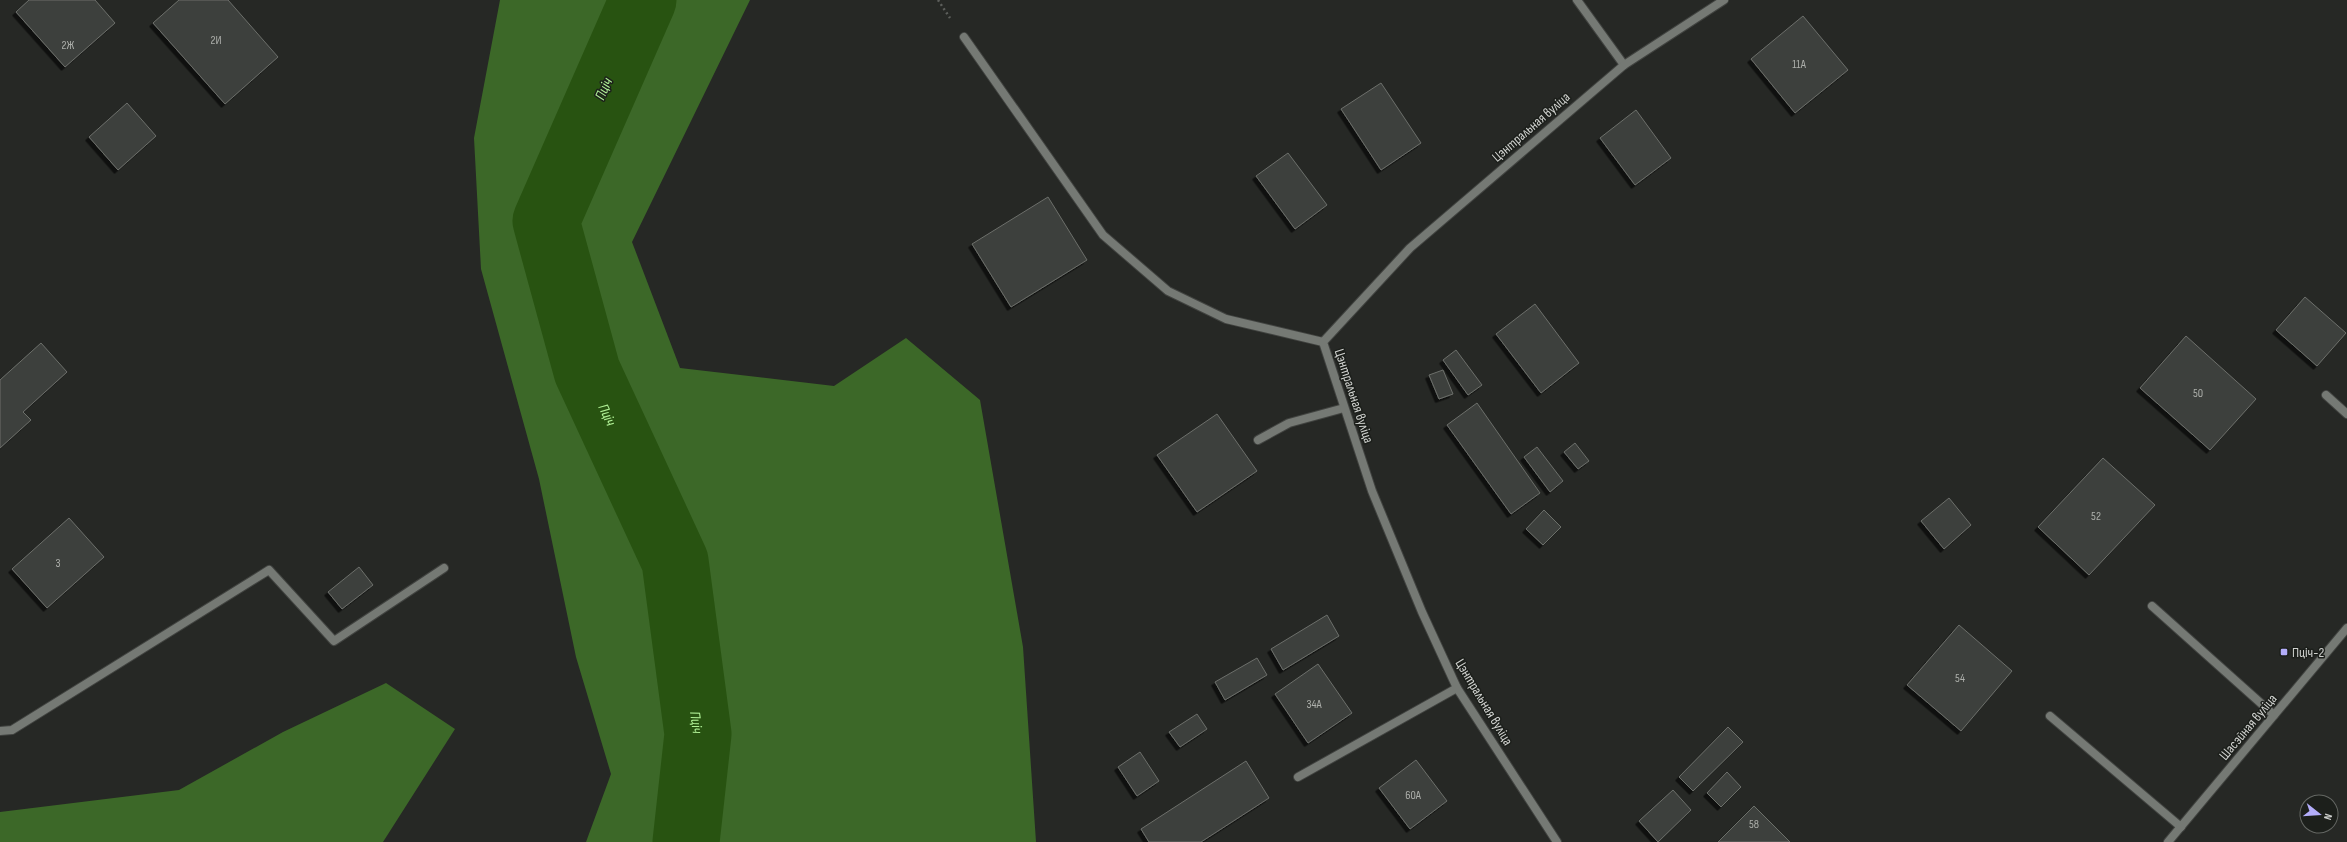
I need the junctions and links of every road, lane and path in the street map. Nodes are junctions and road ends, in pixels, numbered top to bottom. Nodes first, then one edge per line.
1 (1577, 0) edge
2 (1724, 0) edge
3 (964, 37) dead end
4 (1624, 65) junction
5 (1323, 342) junction
6 (2326, 395) dead end
7 (1344, 408) junction
8 (2347, 414) edge
9 (1258, 440) dead end
10 (444, 568) dead end
11 (2152, 606) dead end
12 (2347, 628) edge
13 (1457, 688) junction
14 (2274, 715) junction
15 (2050, 716) dead end
16 (0, 731) edge
17 (1298, 777) dead end
18 (2181, 827) junction
19 (1557, 842) edge
20 (2168, 842) edge

1 - 4 street
2 - 4 street, Цэнтральная вуліца
3 - 5 street
4 - 5 street, Цэнтральная вуліца
5 - 7 street, Цэнтральная вуліца
6 - 8 street
7 - 9 street
7 - 13 street, Цэнтральная вуліца
10 - 16 street
11 - 14 street
12 - 14 street, Шасэйная вуліца
13 - 17 street
13 - 19 street, Цэнтральная вуліца
14 - 18 street, Шасэйная вуліца
15 - 18 street
18 - 20 street, Шасэйная вуліца

